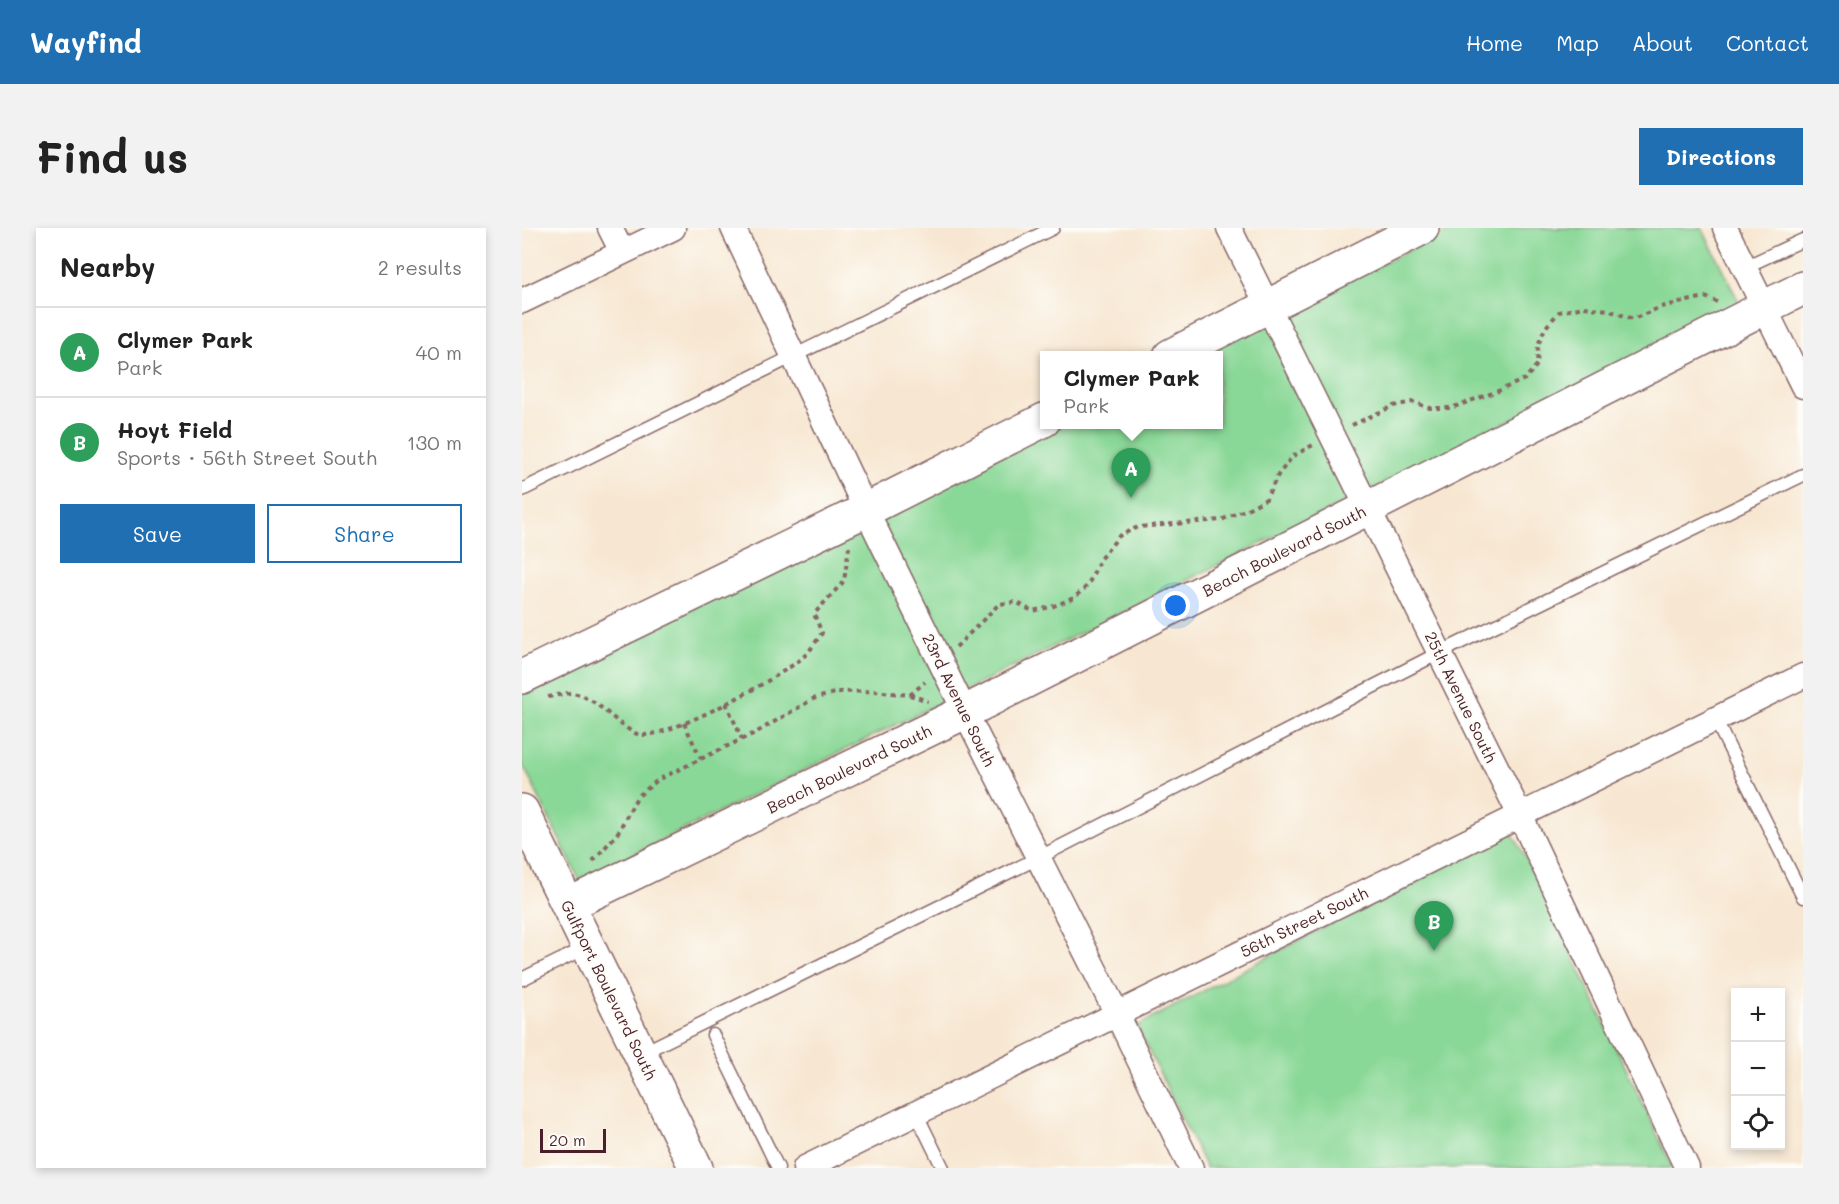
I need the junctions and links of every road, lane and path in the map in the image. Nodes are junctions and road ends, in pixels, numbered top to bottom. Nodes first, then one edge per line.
1 (610, 228) edge
2 (672, 228) edge
3 (732, 228) edge
4 (1053, 228) edge
5 (1229, 228) edge
6 (1422, 228) edge
7 (1725, 228) edge
8 (1803, 240) edge
9 (622, 252) junction
10 (1745, 267) junction
11 (1803, 288) edge
12 (522, 301) edge
13 (1267, 306) junction
14 (1765, 307) junction
15 (1733, 323) junction
16 (1180, 351) edge
17 (793, 356) junction
18 (1803, 386) edge
19 (1040, 422) edge
20 (1331, 435) junction
21 (1803, 475) edge
22 (522, 490) edge
23 (1368, 509) junction
24 (856, 515) junction
25 (1439, 653) junction
26 (940, 663) junction
27 (1803, 676) edge
28 (530, 687) edge
29 (910, 696) junction
30 (726, 703) junction
31 (956, 717) junction
32 (1715, 719) junction
33 (684, 723) junction
34 (742, 739) junction
35 (700, 759) junction
36 (1520, 815) junction
37 (524, 821) edge
38 (1038, 858) junction
39 (590, 865) dead end
40 (1803, 897) edge
41 (568, 905) junction
42 (588, 946) junction
43 (522, 979) edge
44 (1117, 1014) junction
45 (713, 1035) dead end
46 (641, 1054) junction
47 (916, 1113) junction
48 (833, 1162) edge
49 (696, 1168) edge
50 (778, 1168) edge
51 (805, 1168) edge
52 (943, 1168) edge
53 (1191, 1168) edge
54 (1687, 1168) edge

1 - 9 street
2 - 9 street
3 - 17 street, 23rd Avenue South
4 - 17 lane
5 - 13 street, 25th Avenue South
6 - 13 street
7 - 10 street
8 - 10 lane
9 - 12 street
10 - 14 street
11 - 14 street, Beach Boulevard South
13 - 16 street
13 - 20 street, 25th Avenue South
14 - 15 street, Beach Boulevard South
14 - 18 street
15 - 20 path
15 - 23 street, Beach Boulevard South
17 - 22 lane
17 - 24 street, 23rd Avenue South
19 - 24 street
20 - 23 street, 25th Avenue South
20 - 26 path
21 - 25 lane
23 - 25 street, 25th Avenue South
23 - 31 street, Beach Boulevard South
24 - 26 street, 23rd Avenue South
24 - 28 street
24 - 30 path
25 - 36 street, 25th Avenue South
25 - 38 lane
26 - 29 path
26 - 31 street, 23rd Avenue South
27 - 32 street, 56th Street South
28 - 33 path
29 - 31 path
29 - 34 path
30 - 33 path
30 - 34 path
31 - 38 street, 23rd Avenue South
31 - 41 street, Beach Boulevard South
32 - 36 street, 56th Street South
32 - 40 lane
33 - 35 path
34 - 35 path
35 - 39 path
36 - 44 street, 56th Street South
36 - 54 street, 25th Avenue South
37 - 41 street, Gulfport Boulevard South
38 - 44 street, 23rd Avenue South
38 - 46 lane
41 - 42 street, Gulfport Boulevard South
42 - 43 lane
42 - 46 street, Gulfport Boulevard South
44 - 47 street, 56th Street South
44 - 53 street, 23rd Avenue South
45 - 50 lane
46 - 49 street, Gulfport Boulevard South
47 - 48 street, 56th Street South
47 - 52 lane
48 - 51 street, 56th Street South

